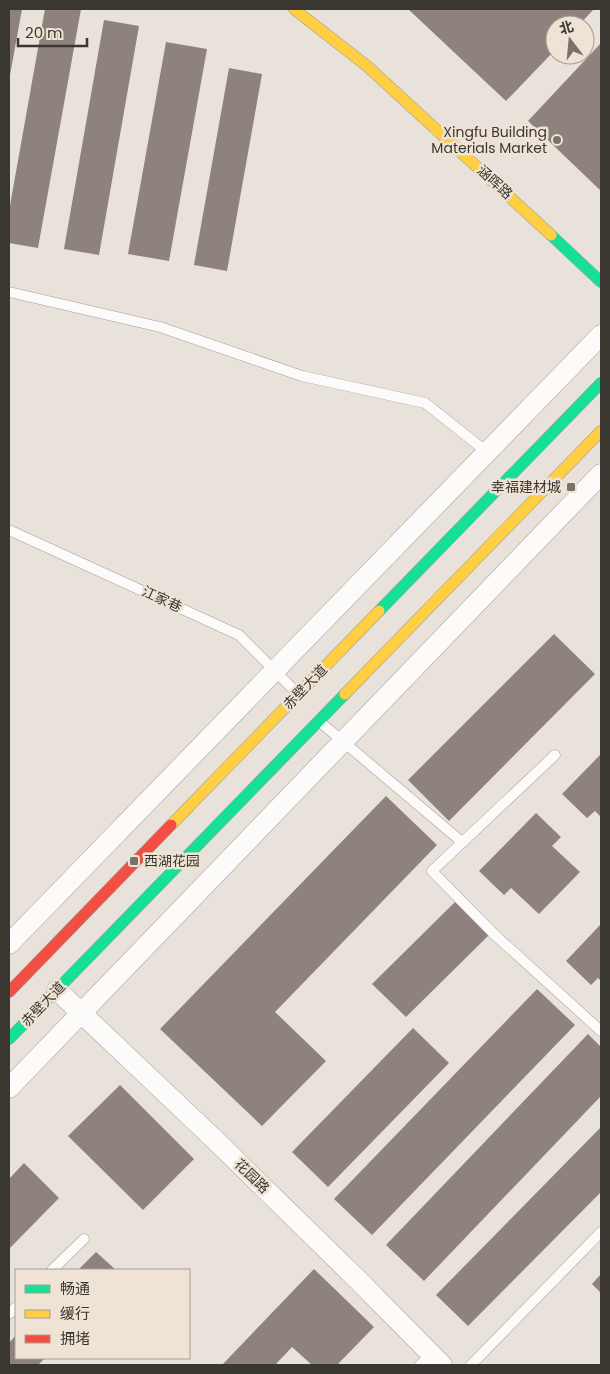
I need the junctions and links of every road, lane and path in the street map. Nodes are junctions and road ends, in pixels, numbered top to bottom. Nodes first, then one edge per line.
1 (297, 10) edge
2 (601, 282) edge
3 (9, 292) edge
4 (601, 335) edge
5 (601, 383) edge
6 (601, 431) edge
7 (487, 452) junction
8 (601, 474) edge
9 (9, 530) edge
10 (274, 671) junction
11 (298, 694) junction
12 (319, 722) junction
13 (343, 742) junction
14 (555, 755) dead end
15 (462, 842) junction
16 (9, 944) edge
17 (57, 990) junction
18 (9, 992) edge
19 (81, 1013) junction
20 (601, 1031) edge
21 (9, 1039) edge
22 (9, 1088) edge
23 (601, 1232) edge
24 (84, 1239) dead end
25 (53, 1269) edge
26 (431, 1362) edge
27 (471, 1365) edge

1 - 2 main road, 涵晖路
3 - 7 lane
4 - 7 street
5 - 11 main road, 赤壁大道
6 - 12 main road, 赤壁大道
7 - 10 street
8 - 13 street
9 - 10 lane, 江家巷
10 - 11 lane, 江家巷
10 - 16 street
11 - 18 main road, 赤壁大道
12 - 13 lane
12 - 17 main road, 赤壁大道
13 - 15 lane
13 - 19 street
14 - 15 lane
15 - 20 lane
17 - 19 street, 花园路
17 - 21 main road, 赤壁大道
19 - 22 street
19 - 26 street, 花园路
23 - 27 lane
24 - 25 lane

